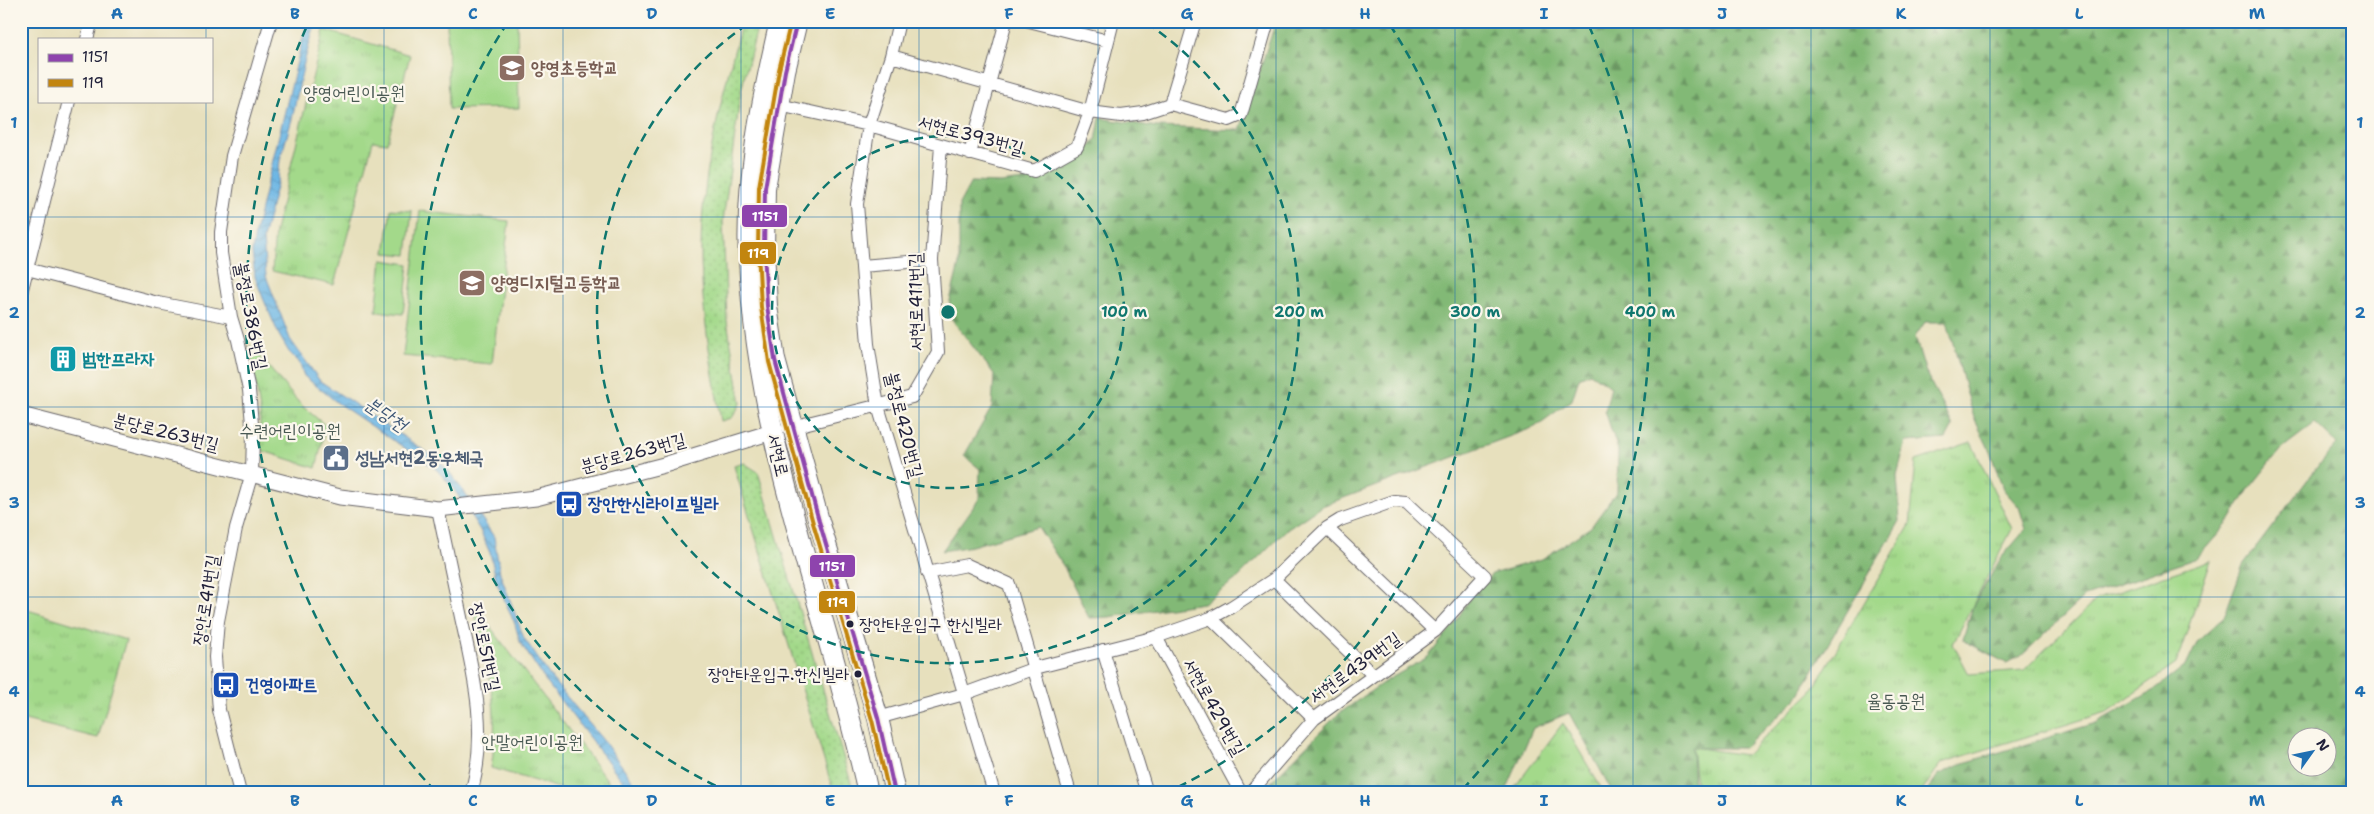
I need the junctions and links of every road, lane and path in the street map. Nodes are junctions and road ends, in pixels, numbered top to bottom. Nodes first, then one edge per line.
1 (92, 21) edge
2 (271, 21) edge
3 (780, 21) edge
4 (797, 21) edge
5 (899, 21) edge
6 (1006, 21) edge
7 (1029, 21) edge
8 (1113, 21) edge
9 (1195, 21) edge
10 (1268, 21) edge
11 (87, 38) edge
12 (1108, 41) junction
13 (891, 56) junction
14 (990, 83) junction
15 (69, 102) edge
16 (1170, 104) junction
17 (780, 105) junction
18 (1090, 112) junction
19 (869, 125) junction
20 (941, 146) junction
21 (970, 154) junction
22 (932, 260) junction
23 (862, 266) junction
24 (27, 269) junction
25 (21, 293) edge
26 (231, 317) junction
27 (878, 406) junction
28 (21, 415) edge
29 (793, 427) junction
30 (772, 432) junction
31 (252, 473) junction
32 (443, 508) junction
33 (1327, 528) junction
34 (927, 573) junction
35 (1274, 579) junction
36 (1210, 618) junction
37 (1435, 631) junction
38 (1156, 637) junction
39 (1103, 650) junction
40 (1035, 668) junction
41 (1373, 675) junction
42 (964, 694) junction
43 (878, 718) junction
44 (1314, 719) junction
45 (240, 793) edge
46 (471, 793) edge
47 (868, 793) edge
48 (894, 793) edge
49 (994, 793) edge
50 (1070, 793) edge
51 (1147, 793) edge
52 (1241, 793) edge
53 (1250, 793) edge

1 - 11 street
2 - 26 street, 불정로386번길
3 - 30 main road, 서현로
4 - 17 main road, 서현로
5 - 13 street, 불정로420번길
6 - 14 street
7 - 12 street
8 - 12 street, 서현로393번길
9 - 16 street
10 - 16 street
12 - 18 street, 서현로393번길
13 - 14 street
13 - 19 street, 불정로420번길
14 - 18 street
14 - 21 street
15 - 24 street
16 - 18 street
17 - 19 street, 서현로393번길
17 - 29 main road, 서현로
18 - 21 street, 서현로393번길
19 - 20 street, 서현로393번길
19 - 23 street, 불정로420번길
20 - 21 street, 서현로393번길
20 - 22 street, 서현로411번길
22 - 23 street
22 - 27 street, 서현로411번길
23 - 27 street, 불정로420번길
24 - 25 street
24 - 26 street
26 - 31 street, 불정로386번길
27 - 29 street, 서현로411번길
27 - 34 street, 불정로420번길
28 - 31 street, 분당로263번길
29 - 30 street, 서현로411번길
29 - 43 main road, 서현로
30 - 32 street, 분당로263번길
30 - 47 main road, 서현로
31 - 32 street, 분당로263번길
31 - 45 street, 장안로41번길
32 - 46 street, 장안로51번길
33 - 35 street
33 - 37 street
33 - 37 street, 서현로439번길
34 - 40 street
34 - 42 street, 불정로420번길
35 - 36 street
35 - 41 street
36 - 38 street
36 - 44 street
37 - 41 street, 서현로439번길
38 - 39 street
38 - 52 street, 서현로429번길
39 - 40 street
39 - 51 street
40 - 42 street
40 - 50 street
41 - 44 street, 서현로439번길
42 - 43 street
42 - 49 street, 불정로420번길
43 - 48 main road, 서현로
44 - 53 street, 서현로439번길

